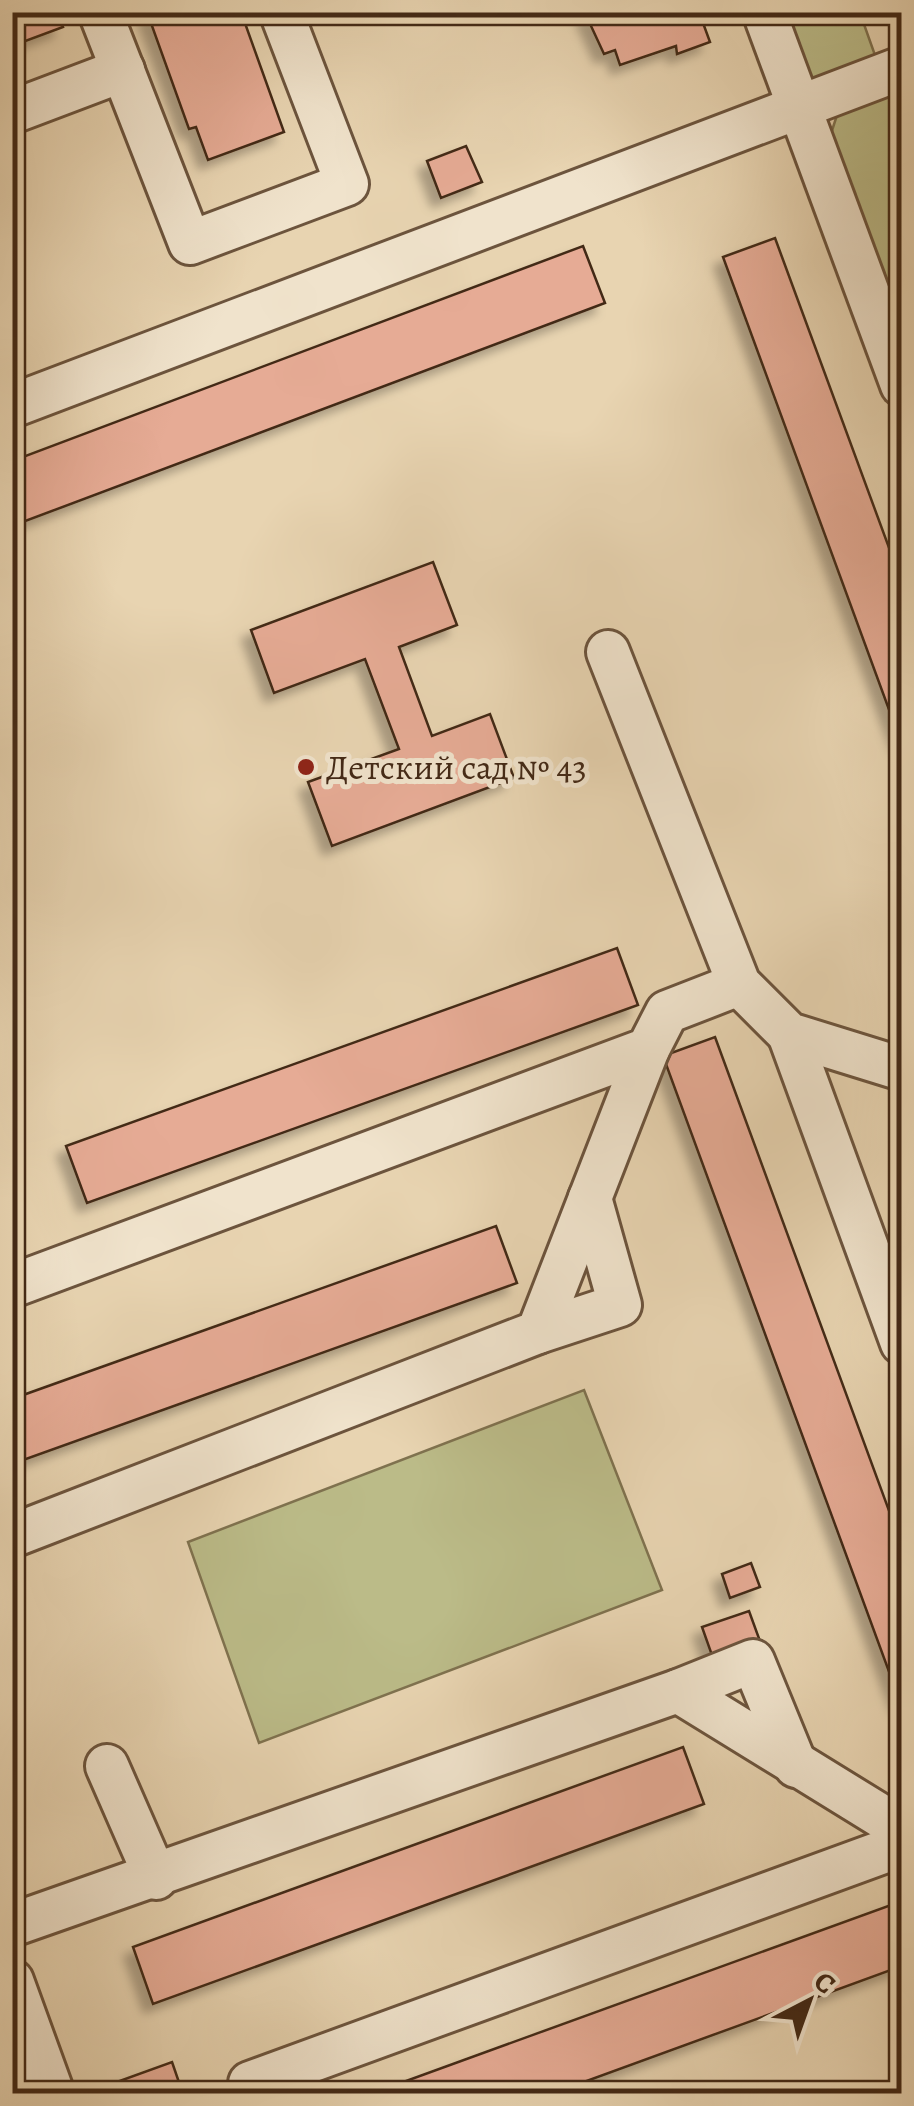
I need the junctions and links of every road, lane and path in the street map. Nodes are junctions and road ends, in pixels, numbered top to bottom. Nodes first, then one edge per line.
1 (100, 12) edge
2 (281, 12) edge
3 (764, 12) edge
4 (902, 68) edge
5 (123, 70) junction
6 (798, 106) junction
7 (12, 112) edge
8 (902, 385) edge
9 (12, 406) edge
10 (608, 652) dead end
11 (739, 984) junction
12 (788, 1034) junction
13 (648, 1049) junction
14 (902, 1069) edge
15 (590, 1198) junction
16 (12, 1286) edge
17 (538, 1332) junction
18 (902, 1343) edge
19 (12, 1536) edge
20 (678, 1691) junction
21 (107, 1766) dead end
22 (796, 1766) junction
23 (902, 1830) edge
24 (902, 1845) edge
25 (156, 1878) junction
26 (12, 1926) edge
27 (12, 1981) edge
28 (53, 2094) edge
29 (254, 2094) edge

1 - 5 lane
2 - 5 lane
3 - 6 lane
4 - 6 lane
5 - 7 lane
6 - 8 lane
6 - 9 lane
10 - 11 lane
11 - 12 lane
11 - 13 lane
12 - 14 lane
12 - 18 lane
13 - 15 lane
13 - 16 lane
15 - 17 lane
15 - 17 lane
17 - 19 lane
20 - 22 lane
20 - 22 lane
20 - 25 lane
21 - 25 lane
22 - 23 lane
24 - 29 lane
25 - 26 lane
27 - 28 lane

